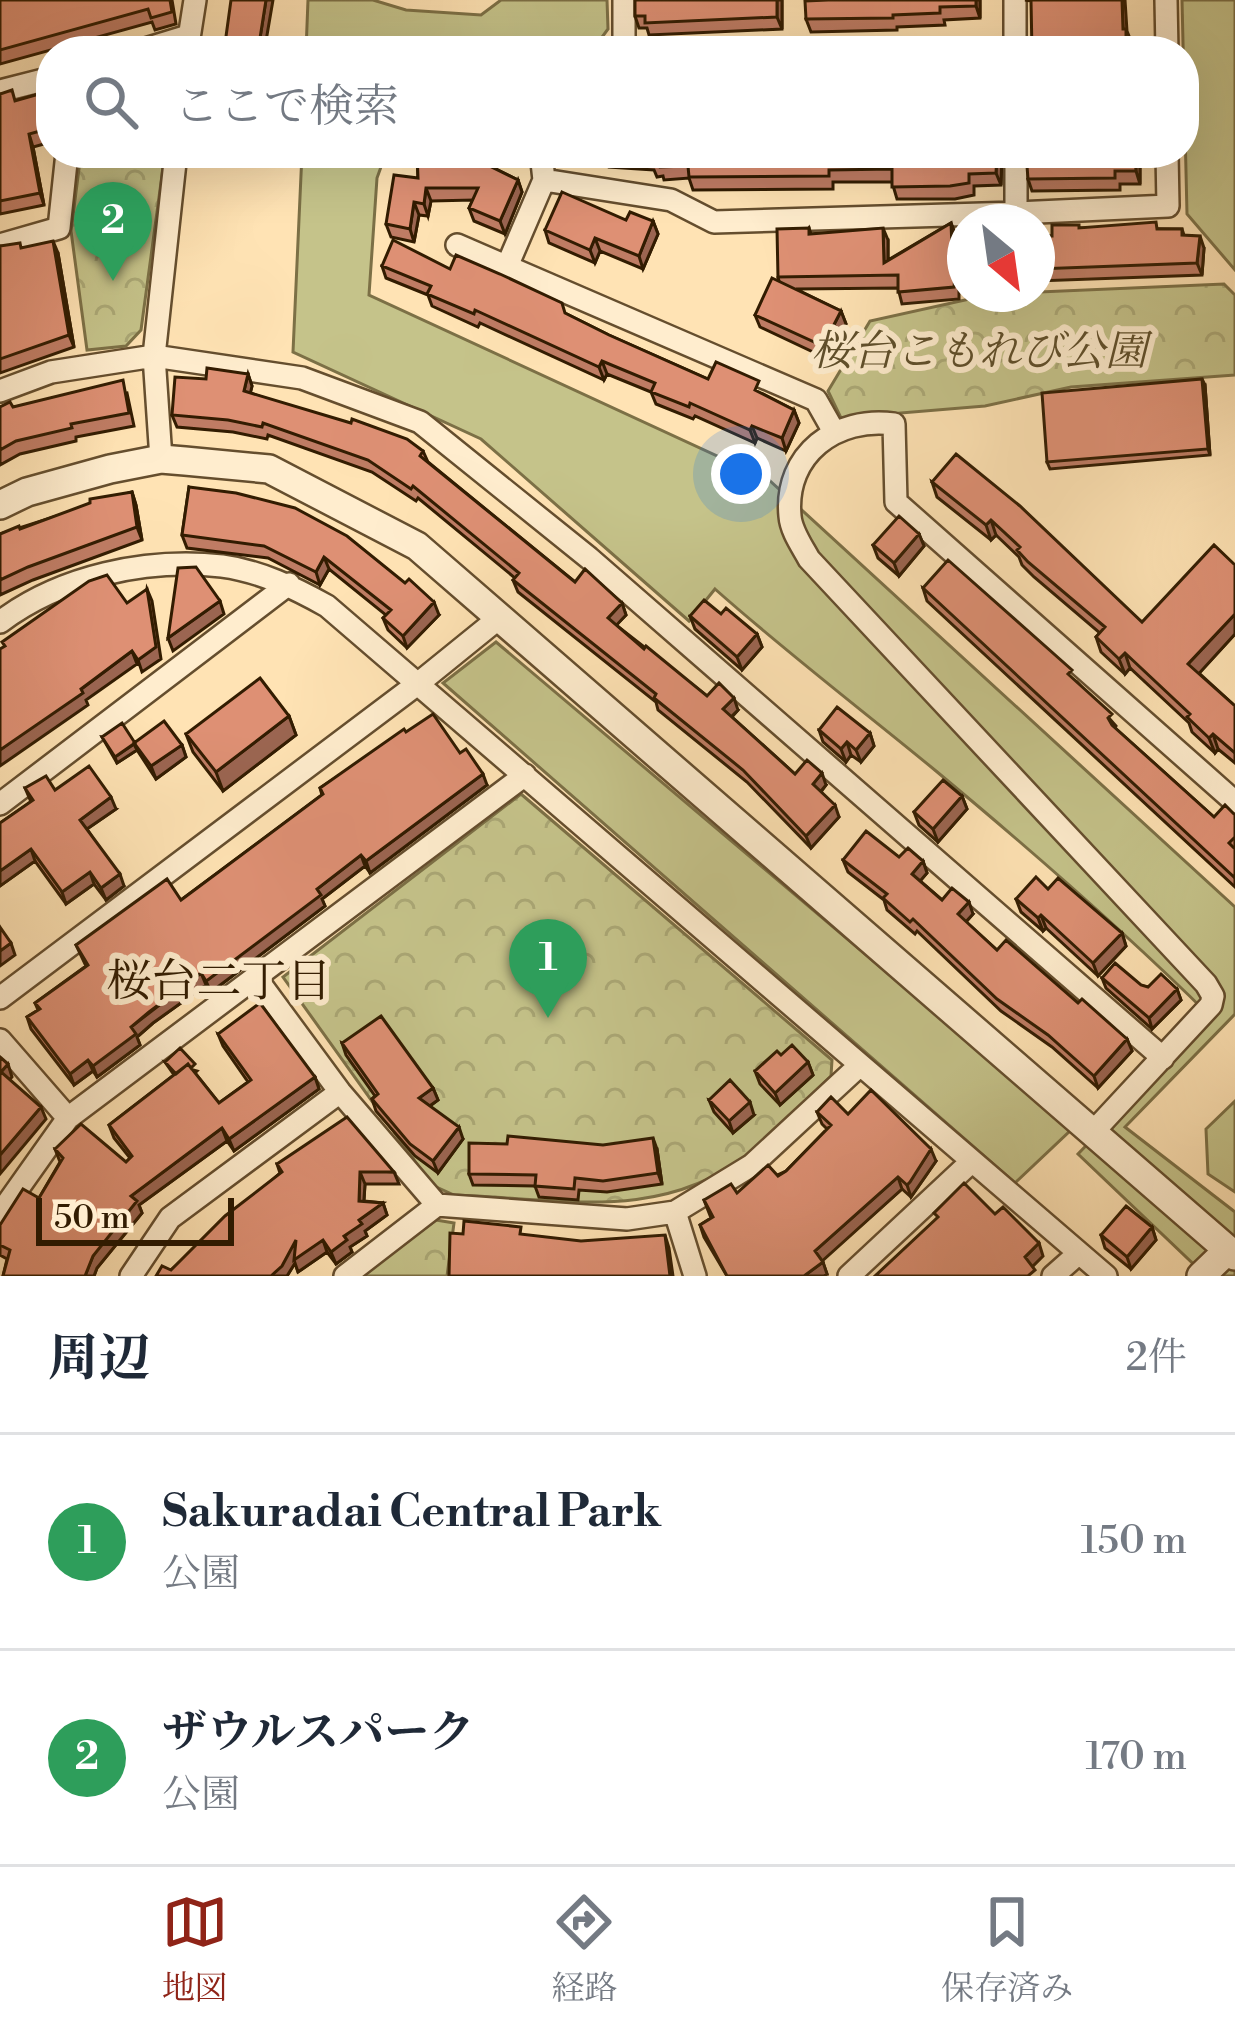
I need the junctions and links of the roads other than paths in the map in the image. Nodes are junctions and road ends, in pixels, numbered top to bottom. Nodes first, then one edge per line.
1 (195, 0) edge
2 (624, 0) edge
3 (1015, 0) edge
4 (1166, 0) edge
5 (189, 36) edge
6 (624, 36) edge
7 (1015, 36) edge
8 (1167, 36) edge
9 (36, 81) edge
10 (0, 92) edge
11 (65, 168) edge
12 (174, 168) edge
13 (543, 168) edge
14 (1016, 168) edge
15 (1167, 168) edge
16 (544, 180) junction
17 (1016, 204) edge
18 (1055, 211) edge
19 (947, 215) edge
20 (0, 245) edge
21 (457, 245) dead end
22 (508, 264) junction
23 (154, 356) junction
24 (0, 391) edge
25 (833, 430) junction
26 (160, 459) junction
27 (0, 505) edge
28 (289, 584) junction
29 (499, 618) junction
30 (0, 622) edge
31 (420, 682) junction
32 (525, 776) junction
33 (1235, 802) edge
34 (0, 803) edge
35 (256, 978) junction
36 (0, 998) edge
37 (0, 1040) edge
38 (1162, 1058) junction
39 (859, 1066) junction
40 (340, 1092) junction
41 (68, 1118) junction
42 (1093, 1132) junction
43 (970, 1163) junction
44 (436, 1205) junction
45 (675, 1212) junction
46 (0, 1214) edge
47 (1079, 1252) junction
48 (1231, 1253) edge
49 (131, 1276) edge
50 (345, 1276) edge
51 (695, 1276) edge
52 (849, 1276) edge
53 (1053, 1276) edge
54 (1106, 1276) edge
55 (1201, 1276) edge

1 - 5 street
2 - 6 street
3 - 7 street
4 - 8 street
9 - 10 street
11 - 20 street
12 - 23 street
13 - 16 street
14 - 17 street
15 - 18 street
16 - 19 street
16 - 22 street
21 - 22 street
22 - 25 street
23 - 24 street
23 - 26 street
23 - 38 street
25 - 33 street
25 - 38 street
26 - 27 street
26 - 29 street
28 - 30 street
28 - 31 street
28 - 34 street
29 - 31 street
29 - 42 street
31 - 32 street
31 - 36 street
32 - 35 street
32 - 39 street
35 - 40 street
35 - 41 street
37 - 41 street
38 - 42 street
39 - 43 street
39 - 45 street
40 - 44 street
40 - 49 street
41 - 46 street
42 - 48 street
43 - 47 street
43 - 52 street
44 - 45 street
44 - 50 street
45 - 51 street
47 - 53 street
47 - 54 street
48 - 55 street

